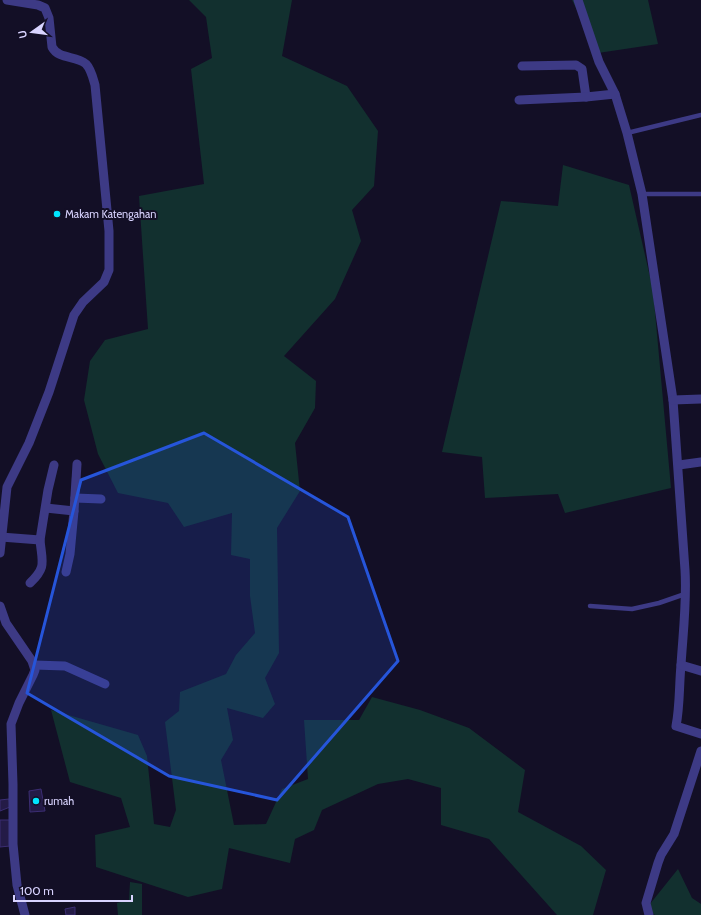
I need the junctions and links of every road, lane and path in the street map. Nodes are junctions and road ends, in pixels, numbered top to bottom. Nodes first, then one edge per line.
1 (7, 0) edge
2 (578, 0) edge
3 (522, 66) dead end
4 (615, 94) junction
5 (586, 97) junction
6 (519, 100) dead end
7 (701, 115) edge
8 (627, 133) junction
9 (642, 194) junction
10 (701, 194) edge
11 (701, 399) edge
12 (673, 400) junction
13 (701, 462) edge
14 (77, 464) dead end
15 (54, 465) dead end
16 (678, 465) junction
17 (74, 498) junction
18 (101, 499) dead end
19 (46, 508) junction
20 (74, 511) junction
21 (1, 537) junction
22 (40, 540) junction
23 (0, 554) edge
24 (66, 572) dead end
25 (30, 584) dead end
26 (687, 593) junction
27 (0, 606) edge
28 (590, 606) dead end
29 (34, 665) junction
30 (681, 665) junction
31 (701, 671) edge
32 (105, 684) dead end
33 (701, 734) edge
34 (701, 751) edge
35 (25, 915) edge
36 (649, 915) edge

1 - 21 street
2 - 4 street
3 - 5 street
4 - 5 street
4 - 8 street
5 - 6 street
7 - 8 lane
8 - 9 street
9 - 10 lane
9 - 12 street
11 - 12 street
12 - 16 street
13 - 16 street
14 - 17 street
15 - 19 street
16 - 26 street
17 - 18 street
17 - 20 street
19 - 20 street
19 - 22 street
20 - 24 street
21 - 22 street
21 - 23 street
22 - 25 street
26 - 28 lane
26 - 30 street
27 - 29 street
29 - 32 street
29 - 35 street
30 - 31 street
30 - 33 street
34 - 36 street

